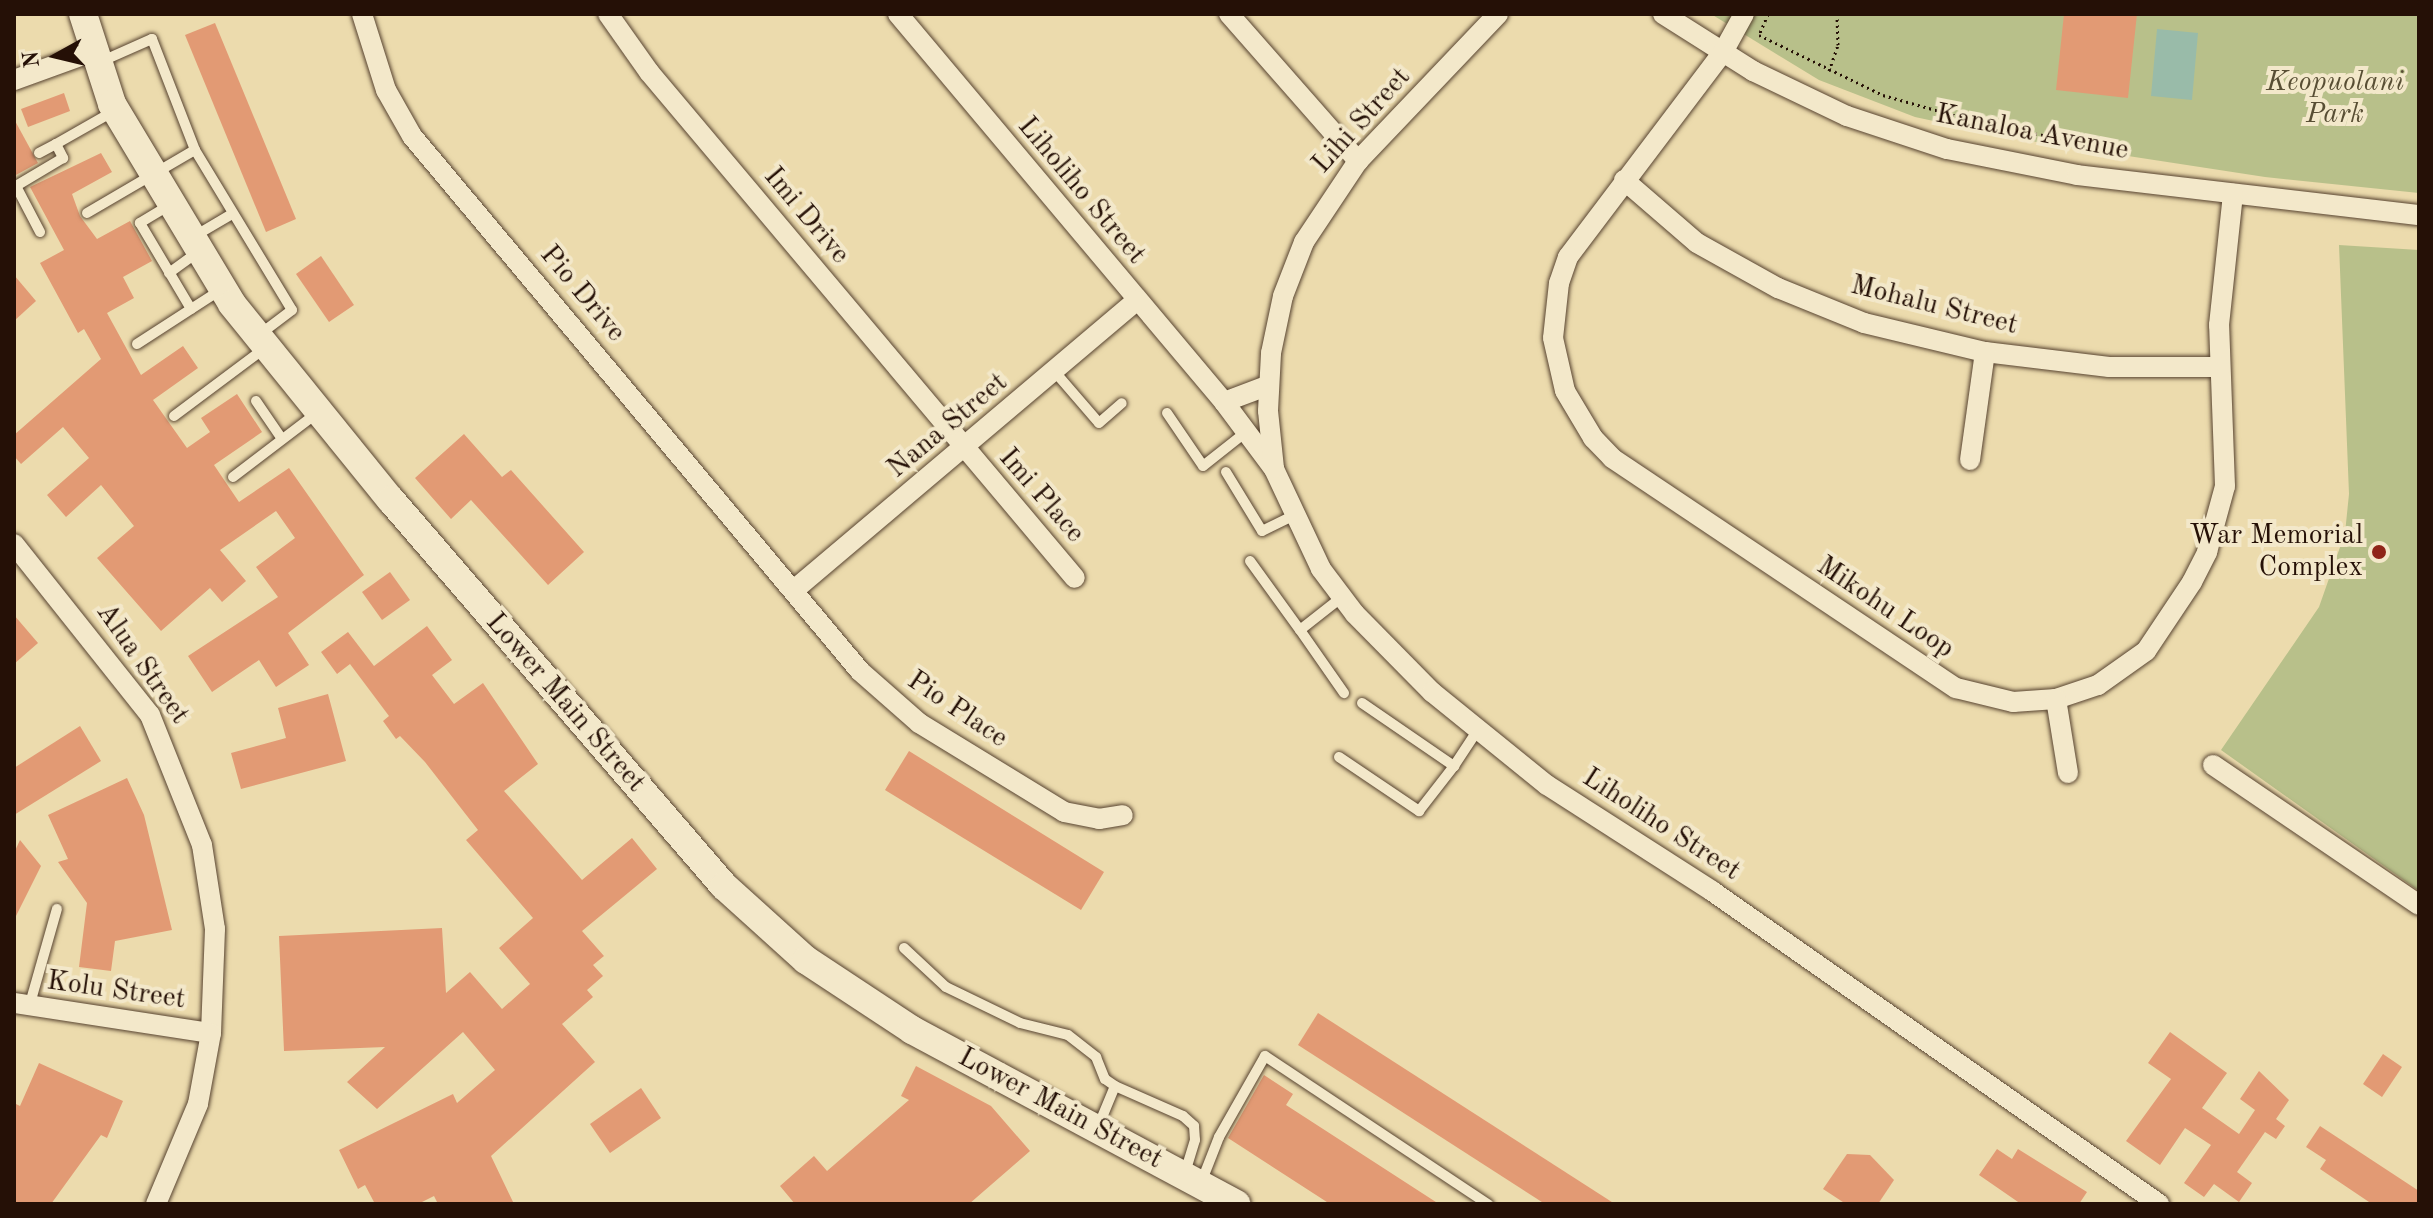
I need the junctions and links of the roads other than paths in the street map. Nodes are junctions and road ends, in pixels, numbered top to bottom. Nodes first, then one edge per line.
1 (83, 14) edge
2 (362, 14) edge
3 (608, 14) edge
4 (898, 14) edge
5 (1229, 14) edge
6 (1498, 14) edge
7 (1663, 14) edge
8 (1744, 14) edge
9 (1723, 52) junction
10 (96, 57) junction
11 (14, 80) edge
12 (115, 110) junction
13 (56, 144) junction
14 (195, 150) junction
15 (39, 153) dead end
16 (1358, 161) junction
17 (152, 176) junction
18 (1624, 180) junction
19 (2233, 194) junction
20 (169, 205) junction
21 (87, 213) dead end
22 (232, 214) junction
23 (2419, 215) edge
24 (40, 232) dead end
25 (194, 246) junction
26 (169, 273) junction
27 (222, 289) junction
28 (1136, 301) junction
29 (191, 309) junction
30 (262, 341) junction
31 (137, 344) dead end
32 (1985, 352) junction
33 (2220, 367) junction
34 (1055, 372) junction
35 (1269, 385) junction
36 (256, 401) dead end
37 (1224, 402) junction
38 (1122, 403) dead end
39 (318, 412) junction
40 (1167, 413) dead end
41 (174, 416) dead end
42 (1246, 432) junction
43 (282, 439) junction
44 (965, 451) junction
45 (1970, 460) dead end
46 (1274, 469) junction
47 (1226, 472) dead end
48 (233, 477) dead end
49 (1293, 516) junction
50 (14, 544) edge
51 (1250, 561) dead end
52 (1075, 578) dead end
53 (794, 590) junction
54 (1342, 597) junction
55 (1300, 630) junction
56 (1344, 693) dead end
57 (2056, 699) junction
58 (1362, 703) dead end
59 (1477, 731) junction
60 (1339, 757) dead end
61 (2213, 765) dead end
62 (1454, 766) junction
63 (2068, 773) dead end
64 (1123, 815) dead end
65 (2419, 905) edge
66 (57, 909) dead end
67 (904, 948) dead end
68 (22, 1005) edge
69 (211, 1033) junction
70 (1115, 1086) junction
71 (1098, 1127) junction
72 (1192, 1180) junction
73 (156, 1204) edge
74 (1236, 1204) edge
75 (1488, 1204) edge
76 (2159, 1204) edge

1 - 10 street, Lower Main Street
2 - 53 street, Pio Drive
3 - 44 street, Imi Drive
4 - 28 street, Liholiho Street
5 - 16 street
6 - 16 street, Lihi Street
7 - 9 street, Kanaloa Avenue
8 - 9 street, Mikohu Loop
9 - 18 street, Mikohu Loop
9 - 19 street, Kanaloa Avenue
10 - 11 street
10 - 12 street, Lower Main Street
10 - 14 lane
12 - 13 lane
12 - 17 street, Lower Main Street
13 - 15 lane
13 - 24 lane
14 - 17 lane
14 - 22 lane
16 - 35 street, Lihi Street
17 - 20 street, Lower Main Street
17 - 21 lane
18 - 32 street, Mohalu Street
18 - 57 street, Mikohu Loop
19 - 23 street, Kanaloa Avenue
19 - 33 street, Mikohu Loop
20 - 25 street, Lower Main Street
20 - 26 lane
22 - 25 lane
22 - 30 lane
25 - 26 lane
25 - 27 street, Lower Main Street
26 - 29 lane
27 - 29 lane
27 - 30 street, Lower Main Street
28 - 34 street, Nana Street
28 - 37 street, Liholiho Street
29 - 31 lane
30 - 39 street, Lower Main Street
30 - 41 lane
32 - 33 street, Mohalu Street
32 - 45 street
33 - 57 street, Mikohu Loop
34 - 38 lane
34 - 44 street, Nana Street
35 - 37 street
35 - 46 street, Lihi Street
36 - 43 lane
37 - 42 street, Liholiho Street
39 - 43 lane
39 - 71 street, Lower Main Street
40 - 42 lane
42 - 46 street, Liholiho Street
43 - 48 lane
44 - 52 street, Imi Place
44 - 53 street, Nana Street
46 - 49 street, Liholiho Street
47 - 49 lane
49 - 54 street, Liholiho Street
50 - 69 street, Alua Street
51 - 55 lane
53 - 64 street, Pio Place
54 - 55 lane
54 - 59 street, Liholiho Street
55 - 56 lane
57 - 63 street
58 - 62 lane
59 - 62 lane
59 - 76 street, Liholiho Street
60 - 62 lane
61 - 65 street
66 - 68 lane
67 - 70 lane
68 - 69 street, Kolu Street
69 - 73 street, Alua Street
70 - 71 lane
70 - 72 lane
71 - 72 street, Lower Main Street
72 - 74 street, Lower Main Street
72 - 75 lane

